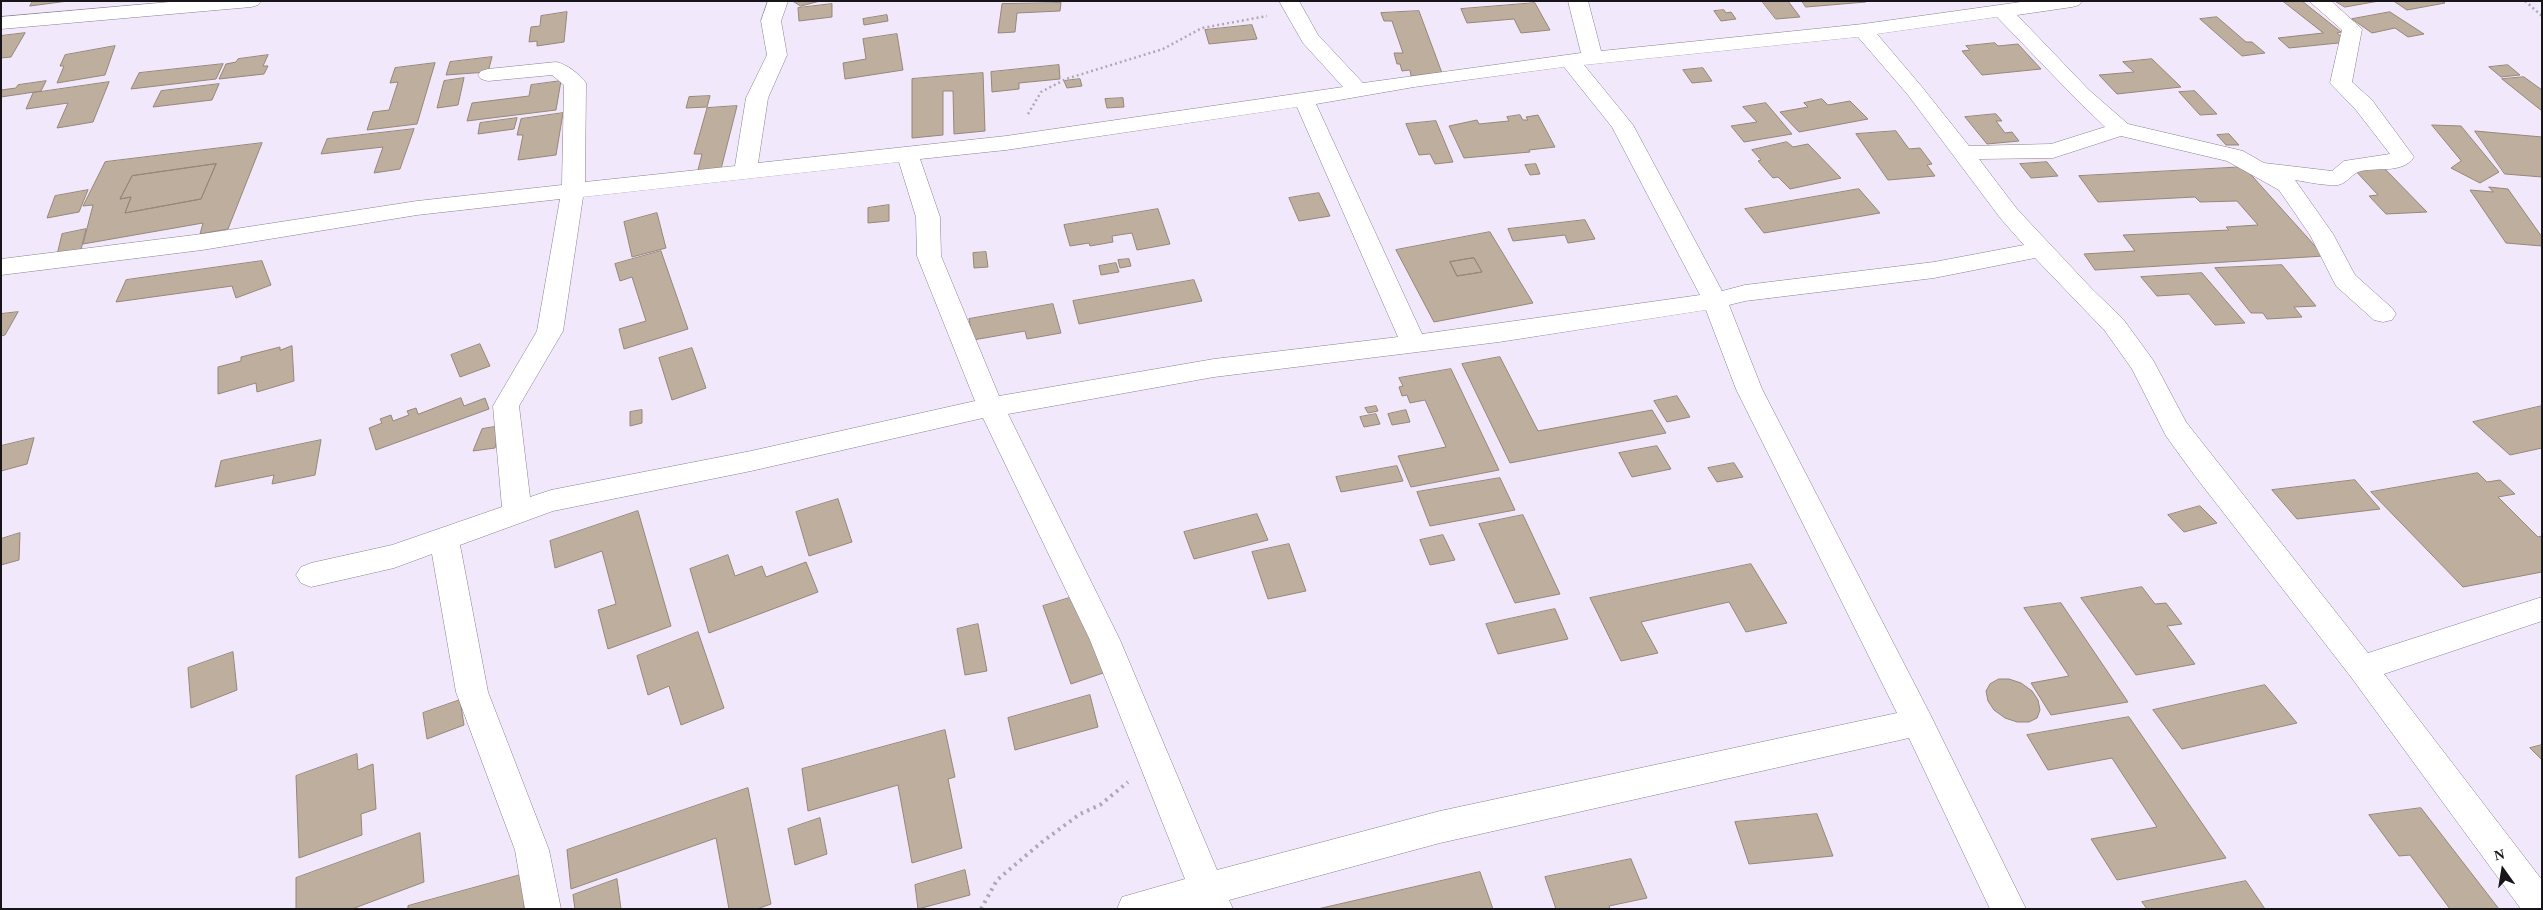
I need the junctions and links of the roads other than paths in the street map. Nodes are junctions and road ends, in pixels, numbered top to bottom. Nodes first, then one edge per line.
1 (251, 1) edge
2 (778, 1) edge
3 (1578, 1) edge
4 (2072, 1) edge
5 (2319, 1) edge
6 (1290, 4) edge
7 (2003, 12) junction
8 (1, 23) edge
9 (1863, 30) junction
10 (1581, 59) junction
11 (488, 75) dead end
12 (1358, 90) junction
13 (1304, 100) junction
14 (2120, 129) junction
15 (907, 153) junction
16 (1961, 154) junction
17 (2259, 169) junction
18 (746, 170) junction
19 (573, 190) junction
20 (2040, 249) junction
21 (1, 267) edge
22 (1714, 301) junction
23 (2383, 314) dead end
24 (1414, 343) junction
25 (991, 407) junction
26 (517, 513) junction
27 (444, 538) junction
28 (311, 575) dead end
29 (2542, 609) edge
30 (2362, 668) junction
31 (1918, 722) junction
32 (1210, 899) edge
33 (544, 909) edge
34 (1135, 909) edge
35 (2008, 909) edge
36 (2542, 909) edge

1 - 8 street
2 - 18 street
3 - 10 street
4 - 7 street
5 - 17 street
6 - 12 street
7 - 9 street
7 - 14 street
9 - 10 street
9 - 16 street
10 - 12 street
10 - 22 street
11 - 19 street
12 - 13 street
13 - 15 street
13 - 24 street
14 - 16 street
14 - 17 street
15 - 18 street
15 - 25 street
16 - 20 street
17 - 23 street
18 - 19 street
19 - 21 street
19 - 26 street
20 - 22 street
20 - 30 street
22 - 24 street
22 - 31 street
24 - 25 street
25 - 26 street
25 - 32 street
26 - 27 street
27 - 28 street
27 - 33 street
29 - 30 street
30 - 36 street
31 - 32 street
31 - 35 street
32 - 34 street

